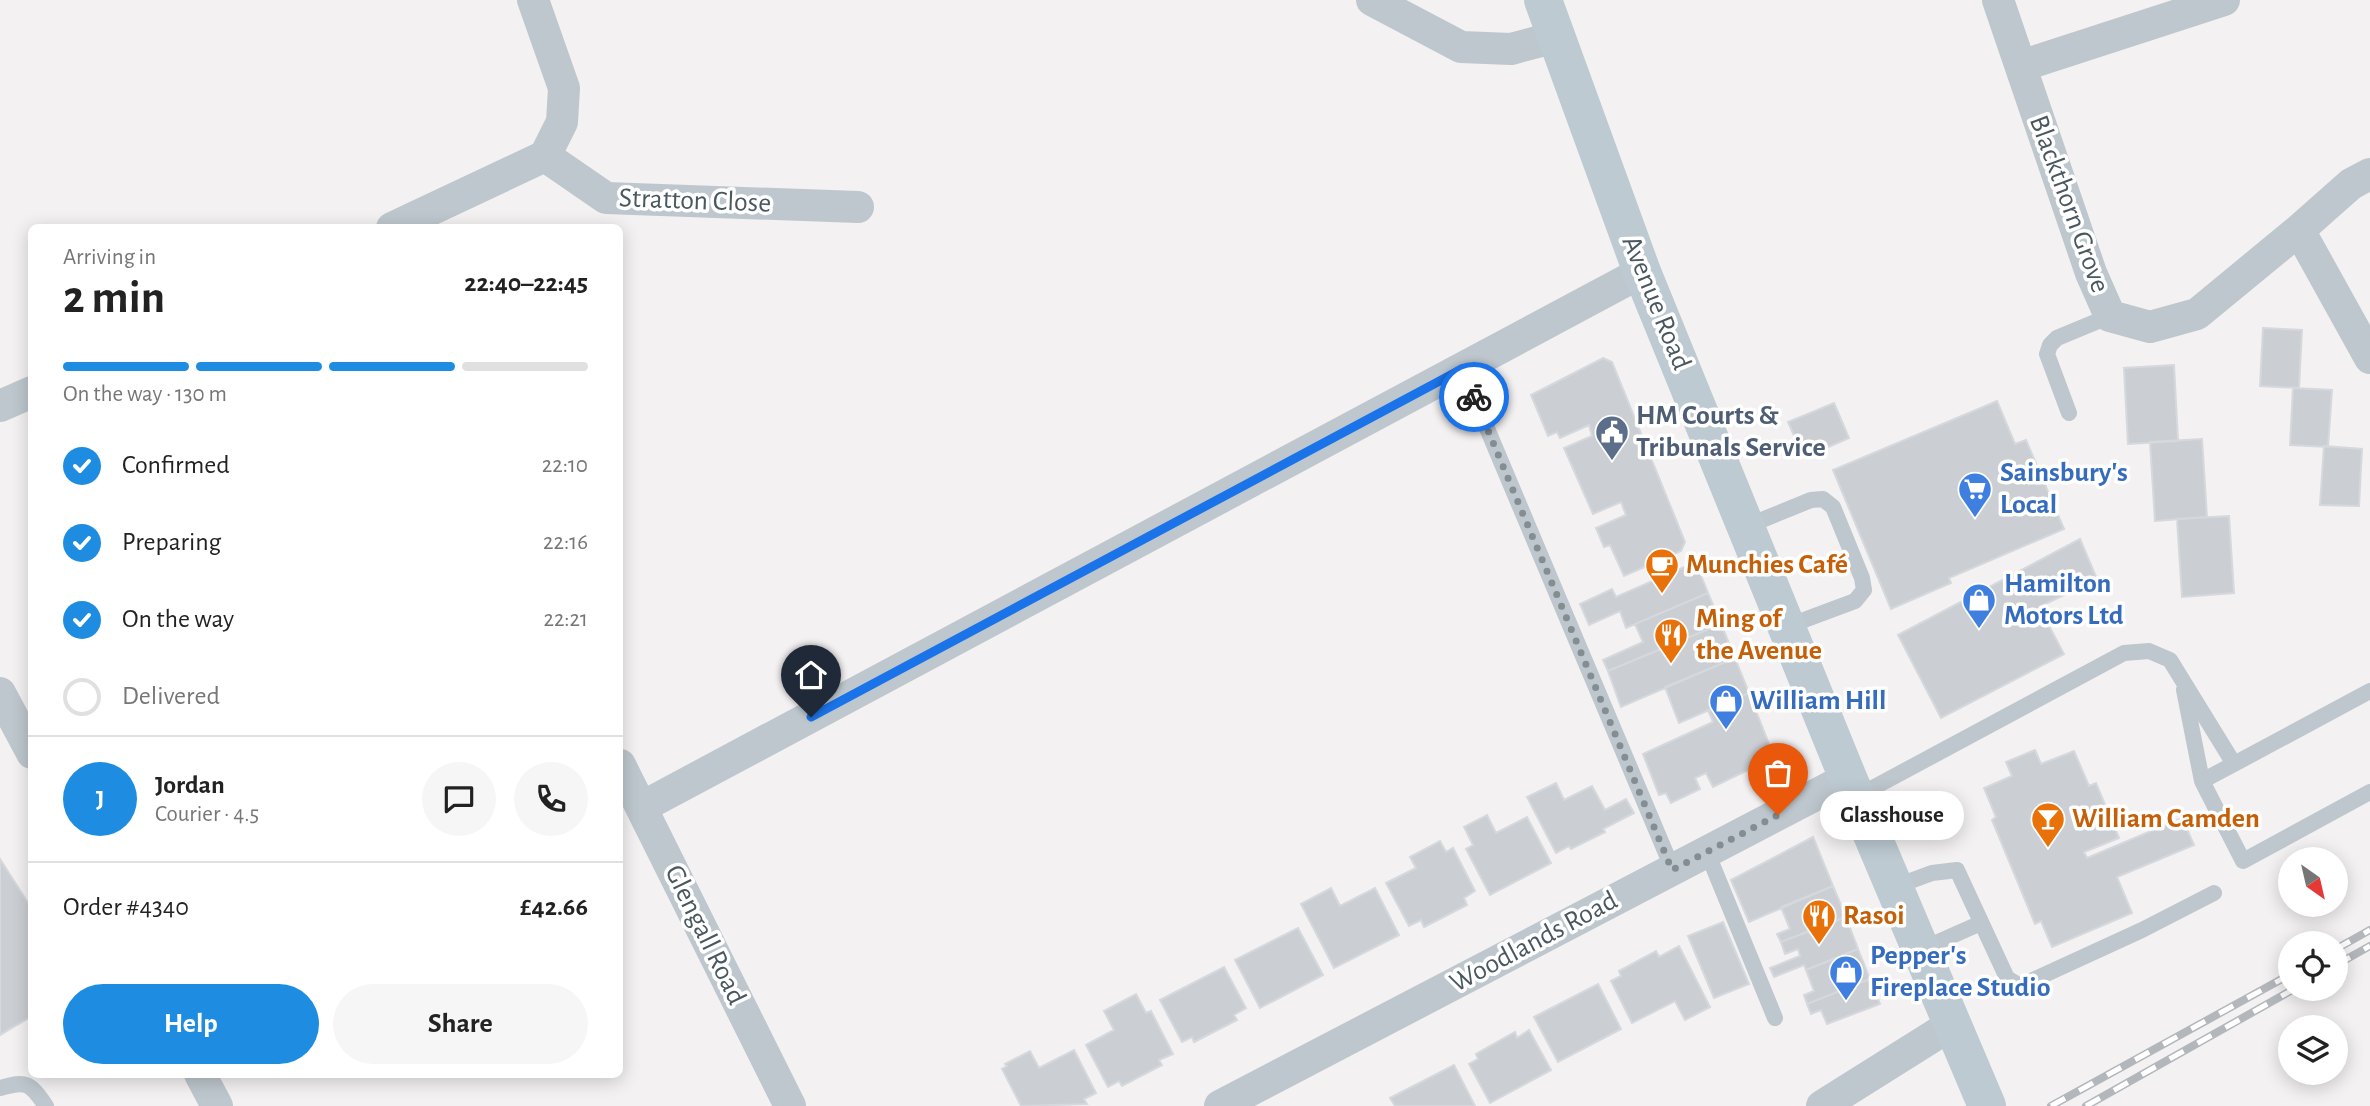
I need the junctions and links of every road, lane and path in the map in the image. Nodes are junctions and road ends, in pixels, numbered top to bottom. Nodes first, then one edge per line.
1 (533, 0) edge
2 (1372, 0) edge
3 (1543, 0) edge
4 (1998, 0) edge
5 (2224, 0) edge
6 (1556, 37) junction
7 (2021, 66) junction
8 (545, 156) junction
9 (2370, 174) edge
10 (858, 207) dead end
11 (400, 224) edge
12 (2299, 230) junction
13 (1642, 272) junction
14 (2110, 316) junction
15 (2370, 358) edge
16 (1462, 369) junction
17 (28, 393) edge
18 (0, 406) edge
19 (2069, 413) dead end
20 (1747, 526) junction
21 (1788, 626) junction
22 (2182, 680) junction
23 (2370, 691) edge
24 (0, 693) edge
25 (28, 746) edge
26 (2234, 764) junction
27 (623, 771) edge
28 (2202, 782) junction
29 (1852, 787) junction
30 (2370, 792) edge
31 (642, 807) junction
32 (1707, 852) junction
33 (1672, 870) junction
34 (1894, 887) junction
35 (2214, 894) dead end
36 (1982, 923) junction
37 (1920, 950) junction
38 (1775, 1018) dead end
39 (1951, 1025) junction
40 (202, 1078) edge
41 (0, 1088) edge
42 (46, 1106) edge
43 (216, 1106) edge
44 (790, 1106) edge
45 (1220, 1106) edge
46 (1822, 1106) edge
47 (1987, 1106) edge

1 - 8 street
2 - 6 street
3 - 6 street, Avenue Road
4 - 7 street, Blackthorn Grove
5 - 7 street
6 - 13 street, Avenue Road
7 - 14 street, Blackthorn Grove
8 - 10 street, Stratton Close
8 - 11 street
9 - 12 street, Blackthorn Grove
12 - 14 street, Blackthorn Grove
12 - 15 street
13 - 16 street
13 - 20 street, Avenue Road
14 - 19 lane
16 - 31 street
16 - 33 lane
17 - 18 street
20 - 21 street, Avenue Road
20 - 21 lane
21 - 29 street, Avenue Road
22 - 26 lane
22 - 28 lane
22 - 29 lane, Woodlands Road
23 - 26 lane
24 - 25 street
26 - 28 lane
27 - 31 street, Glengall Road
28 - 30 lane
29 - 32 street, Woodlands Road
29 - 34 street, Avenue Road
31 - 44 street, Glengall Road
32 - 33 street, Woodlands Road
32 - 38 lane
33 - 45 street, Woodlands Road
34 - 36 lane
34 - 37 street, Avenue Road
35 - 36 lane
36 - 37 lane
37 - 39 street, Avenue Road
39 - 46 street
39 - 47 street, Avenue Road
40 - 43 street
41 - 42 lane

